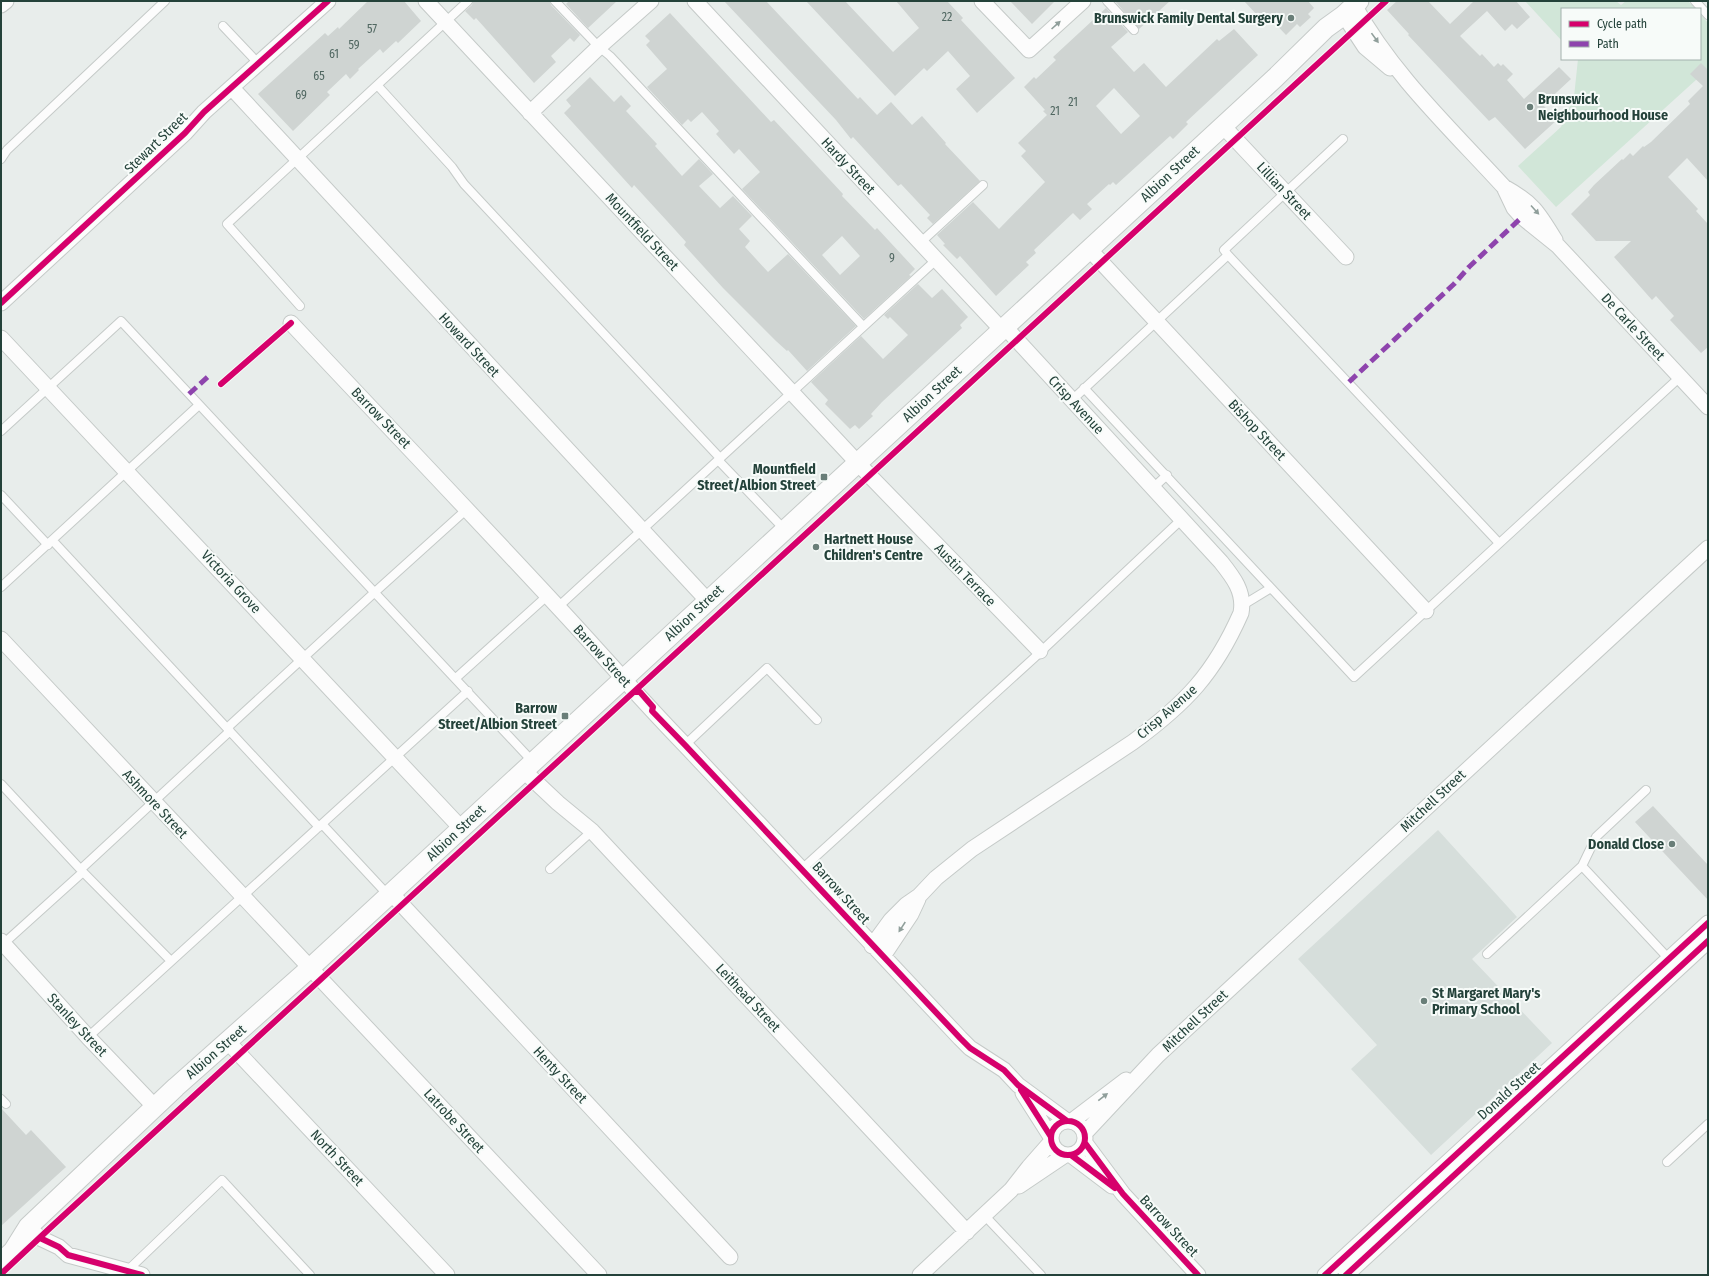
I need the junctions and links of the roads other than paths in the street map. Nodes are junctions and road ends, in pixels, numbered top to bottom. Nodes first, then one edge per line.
1 (6, 1) edge
2 (165, 1) edge
3 (426, 1) edge
4 (468, 1) edge
5 (555, 1) edge
6 (651, 1) edge
7 (695, 1) edge
8 (982, 1) edge
9 (1083, 1) edge
10 (1107, 1) edge
11 (1695, 1) edge
12 (326, 2) edge
13 (1, 5) edge
14 (1350, 6) edge
15 (1708, 15) edge
16 (446, 22) junction
17 (223, 26) dead end
18 (1134, 30) dead end
19 (599, 47) junction
20 (259, 64) junction
21 (378, 86) junction
22 (232, 88) junction
23 (530, 112) junction
24 (1223, 126) junction
25 (1343, 139) dead end
26 (1, 159) edge
27 (298, 160) junction
28 (983, 185) dead end
29 (1285, 193) junction
30 (920, 243) junction
31 (1089, 249) junction
32 (1228, 255) junction
33 (1346, 257) dead end
34 (936, 260) junction
35 (1, 303) edge
36 (300, 306) dead end
37 (1156, 322) junction
38 (291, 323) dead end
39 (863, 326) junction
40 (1003, 328) junction
41 (1, 338) edge
42 (1680, 377) junction
43 (48, 388) junction
44 (1084, 388) junction
45 (792, 392) junction
46 (1072, 400) junction
47 (199, 405) junction
48 (1708, 407) edge
49 (1, 431) edge
50 (719, 459) junction
51 (858, 462) junction
52 (127, 472) junction
53 (1167, 475) junction
54 (1153, 488) junction
55 (1, 495) edge
56 (467, 509) junction
57 (1182, 519) junction
58 (642, 530) junction
59 (785, 530) junction
60 (50, 543) junction
61 (1499, 543) junction
62 (1708, 548) edge
63 (1, 587) edge
64 (1271, 588) junction
65 (375, 592) junction
66 (547, 596) junction
67 (707, 600) junction
68 (1243, 604) junction
69 (558, 607) junction
70 (1426, 610) junction
71 (1, 639) edge
72 (1040, 651) junction
73 (303, 659) junction
74 (456, 678) junction
75 (629, 685) junction
76 (468, 691) junction
77 (817, 720) dead end
78 (229, 729) junction
79 (685, 745) junction
80 (395, 757) junction
81 (528, 766) junction
82 (1, 784) edge
83 (1646, 790) dead end
84 (154, 802) junction
85 (320, 826) junction
86 (461, 828) junction
87 (592, 831) junction
88 (1582, 866) junction
89 (550, 869) dead end
90 (802, 869) junction
91 (82, 871) junction
92 (390, 894) junction
93 (242, 897) junction
94 (1708, 923) edge
95 (2, 944) edge
96 (1702, 947) edge
97 (877, 951) junction
98 (1487, 954) dead end
99 (1669, 959) junction
100 (171, 961) junction
101 (310, 968) junction
102 (88, 1037) junction
103 (228, 1042) junction
104 (1158, 1055) junction
105 (1018, 1085) junction
106 (155, 1107) junction
107 (1069, 1121) junction
108 (1708, 1124) edge
109 (1085, 1138) junction
110 (1485, 1138) junction
111 (1051, 1139) junction
112 (1068, 1155) junction
113 (1667, 1162) dead end
114 (1011, 1190) junction
115 (1123, 1194) junction
116 (985, 1216) junction
117 (28, 1226) junction
118 (967, 1232) junction
119 (1, 1243) edge
120 (730, 1257) dead end
121 (1, 1262) edge
122 (134, 1273) edge
123 (310, 1275) edge
124 (447, 1275) edge
125 (599, 1275) edge
126 (920, 1275) edge
127 (1041, 1275) edge
128 (1198, 1275) edge
129 (1325, 1275) edge
130 (1346, 1275) edge

1 - 13 street
2 - 26 lane
3 - 16 street, Mountfield Street
4 - 16 lane
5 - 19 lane
6 - 19 street
7 - 30 street, Hardy Street
8 -> 9 street
10 - 18 lane
11 - 15 lane
12 - 20 street, Stewart Street
14 - 24 street, Albion Street
14 - 42 street, De Carle Street
16 - 21 lane
16 - 23 street, Mountfield Street
17 - 20 lane
19 - 23 street
19 - 39 lane
20 - 22 street, Stewart Street
21 - 27 lane
21 - 50 lane
22 - 27 street, Howard Street
22 - 35 street, Stewart Street
23 - 45 street, Mountfield Street
24 - 29 street, Lillian Street
24 - 31 street, Albion Street
25 - 29 lane
27 - 36 lane
27 - 58 street, Howard Street
28 - 30 lane
29 - 32 lane
29 - 33 street, Lillian Street
30 - 34 street, Hardy Street
31 - 37 street, Bishop Street
31 - 40 street, Albion Street
32 - 37 lane
32 - 61 lane
34 - 39 lane
34 - 40 street, Hardy Street
37 - 44 lane
37 - 70 street, Bishop Street
38 - 56 street, Barrow Street
39 - 45 lane
40 - 46 street, Crisp Avenue
40 - 51 street, Albion Street
41 - 43 street, Victoria Grove
42 - 48 street, De Carle Street
42 - 61 lane
43 - 47 lane
43 - 49 lane
43 - 52 street, Victoria Grove
44 - 46 lane
44 - 53 lane
45 - 50 lane
45 - 51 street, Mountfield Street
46 - 54 street, Crisp Avenue
47 - 52 lane
47 - 65 lane
50 - 58 lane
50 - 59 lane
51 - 59 street, Albion Street
51 - 72 street, Austin Terrace
52 - 60 lane
52 - 73 street, Victoria Grove
53 - 54 lane
53 - 64 lane
54 - 57 street, Crisp Avenue
55 - 60 lane
56 - 65 lane
56 - 66 street, Barrow Street
57 - 68 street, Crisp Avenue
57 - 72 lane
58 - 67 street, Howard Street
58 - 69 lane
59 - 67 street, Albion Street
60 - 63 lane
60 - 78 lane
61 - 70 lane
62 - 104 street, Mitchell Street
64 - 68 lane
64 - 70 lane
65 - 73 lane
65 - 74 lane
66 - 69 street, Barrow Street
66 - 74 lane
67 - 75 street, Albion Street
68 -> 97 street, Crisp Avenue
69 - 75 street, Barrow Street
71 - 84 street, Ashmore Street
72 - 90 lane
73 - 78 lane
73 - 80 street, Victoria Grove
74 - 76 lane
75 - 79 street, Barrow Street
75 - 81 street, Albion Street
76 - 80 lane
76 - 81 lane
77 - 79 lane
78 - 84 lane
78 - 85 lane
79 - 90 street, Barrow Street
80 - 85 lane
80 - 86 street, Victoria Grove
81 - 86 street, Albion Street
81 - 87 street, Leithead Street
82 - 91 lane
83 - 88 lane
84 - 91 lane
84 - 93 street, Ashmore Street
85 - 92 lane
85 - 93 lane
86 - 92 street, Albion Street
87 - 89 lane
87 - 118 street, Leithead Street
88 - 98 lane
88 - 99 lane
90 - 97 street, Barrow Street
91 - 95 lane
91 - 100 lane
92 - 101 street, Albion Street
92 - 120 street, Henty Street
93 - 100 lane
93 - 101 street, Ashmore Street
94 - 96 street, Donald Street
95 - 102 street, Stanley Street
96 - 99 street, Donald Street
96 - 110 street, Donald Street
97 - 105 street, Barrow Street
99 - 110 street, Donald Street
100 - 102 lane
101 - 103 street, Albion Street
101 - 125 street, Latrobe Street
102 - 106 street, Stanley Street
103 - 106 street, Albion Street
103 - 124 street, North Street
107 -> 104 street, Mitchell Street
104 - 109 street, Mitchell Street
105 - 107 street, Barrow Street
105 - 111 street, Barrow Street
106 - 117 street, Albion Street
107 - 109 street
107 - 111 street
108 - 113 lane
109 - 112 street
109 - 115 street, Barrow Street
110 - 129 street, Donald Street
110 - 130 street, Donald Street
111 - 112 street
111 - 114 street
112 - 114 street
112 - 115 street, Barrow Street
114 - 116 street
115 - 128 street, Barrow Street
116 - 118 street
116 - 127 lane
117 - 119 street, Albion Street
117 - 121 street, Albion Street
117 - 122 street
118 - 126 street
122 - 123 lane

